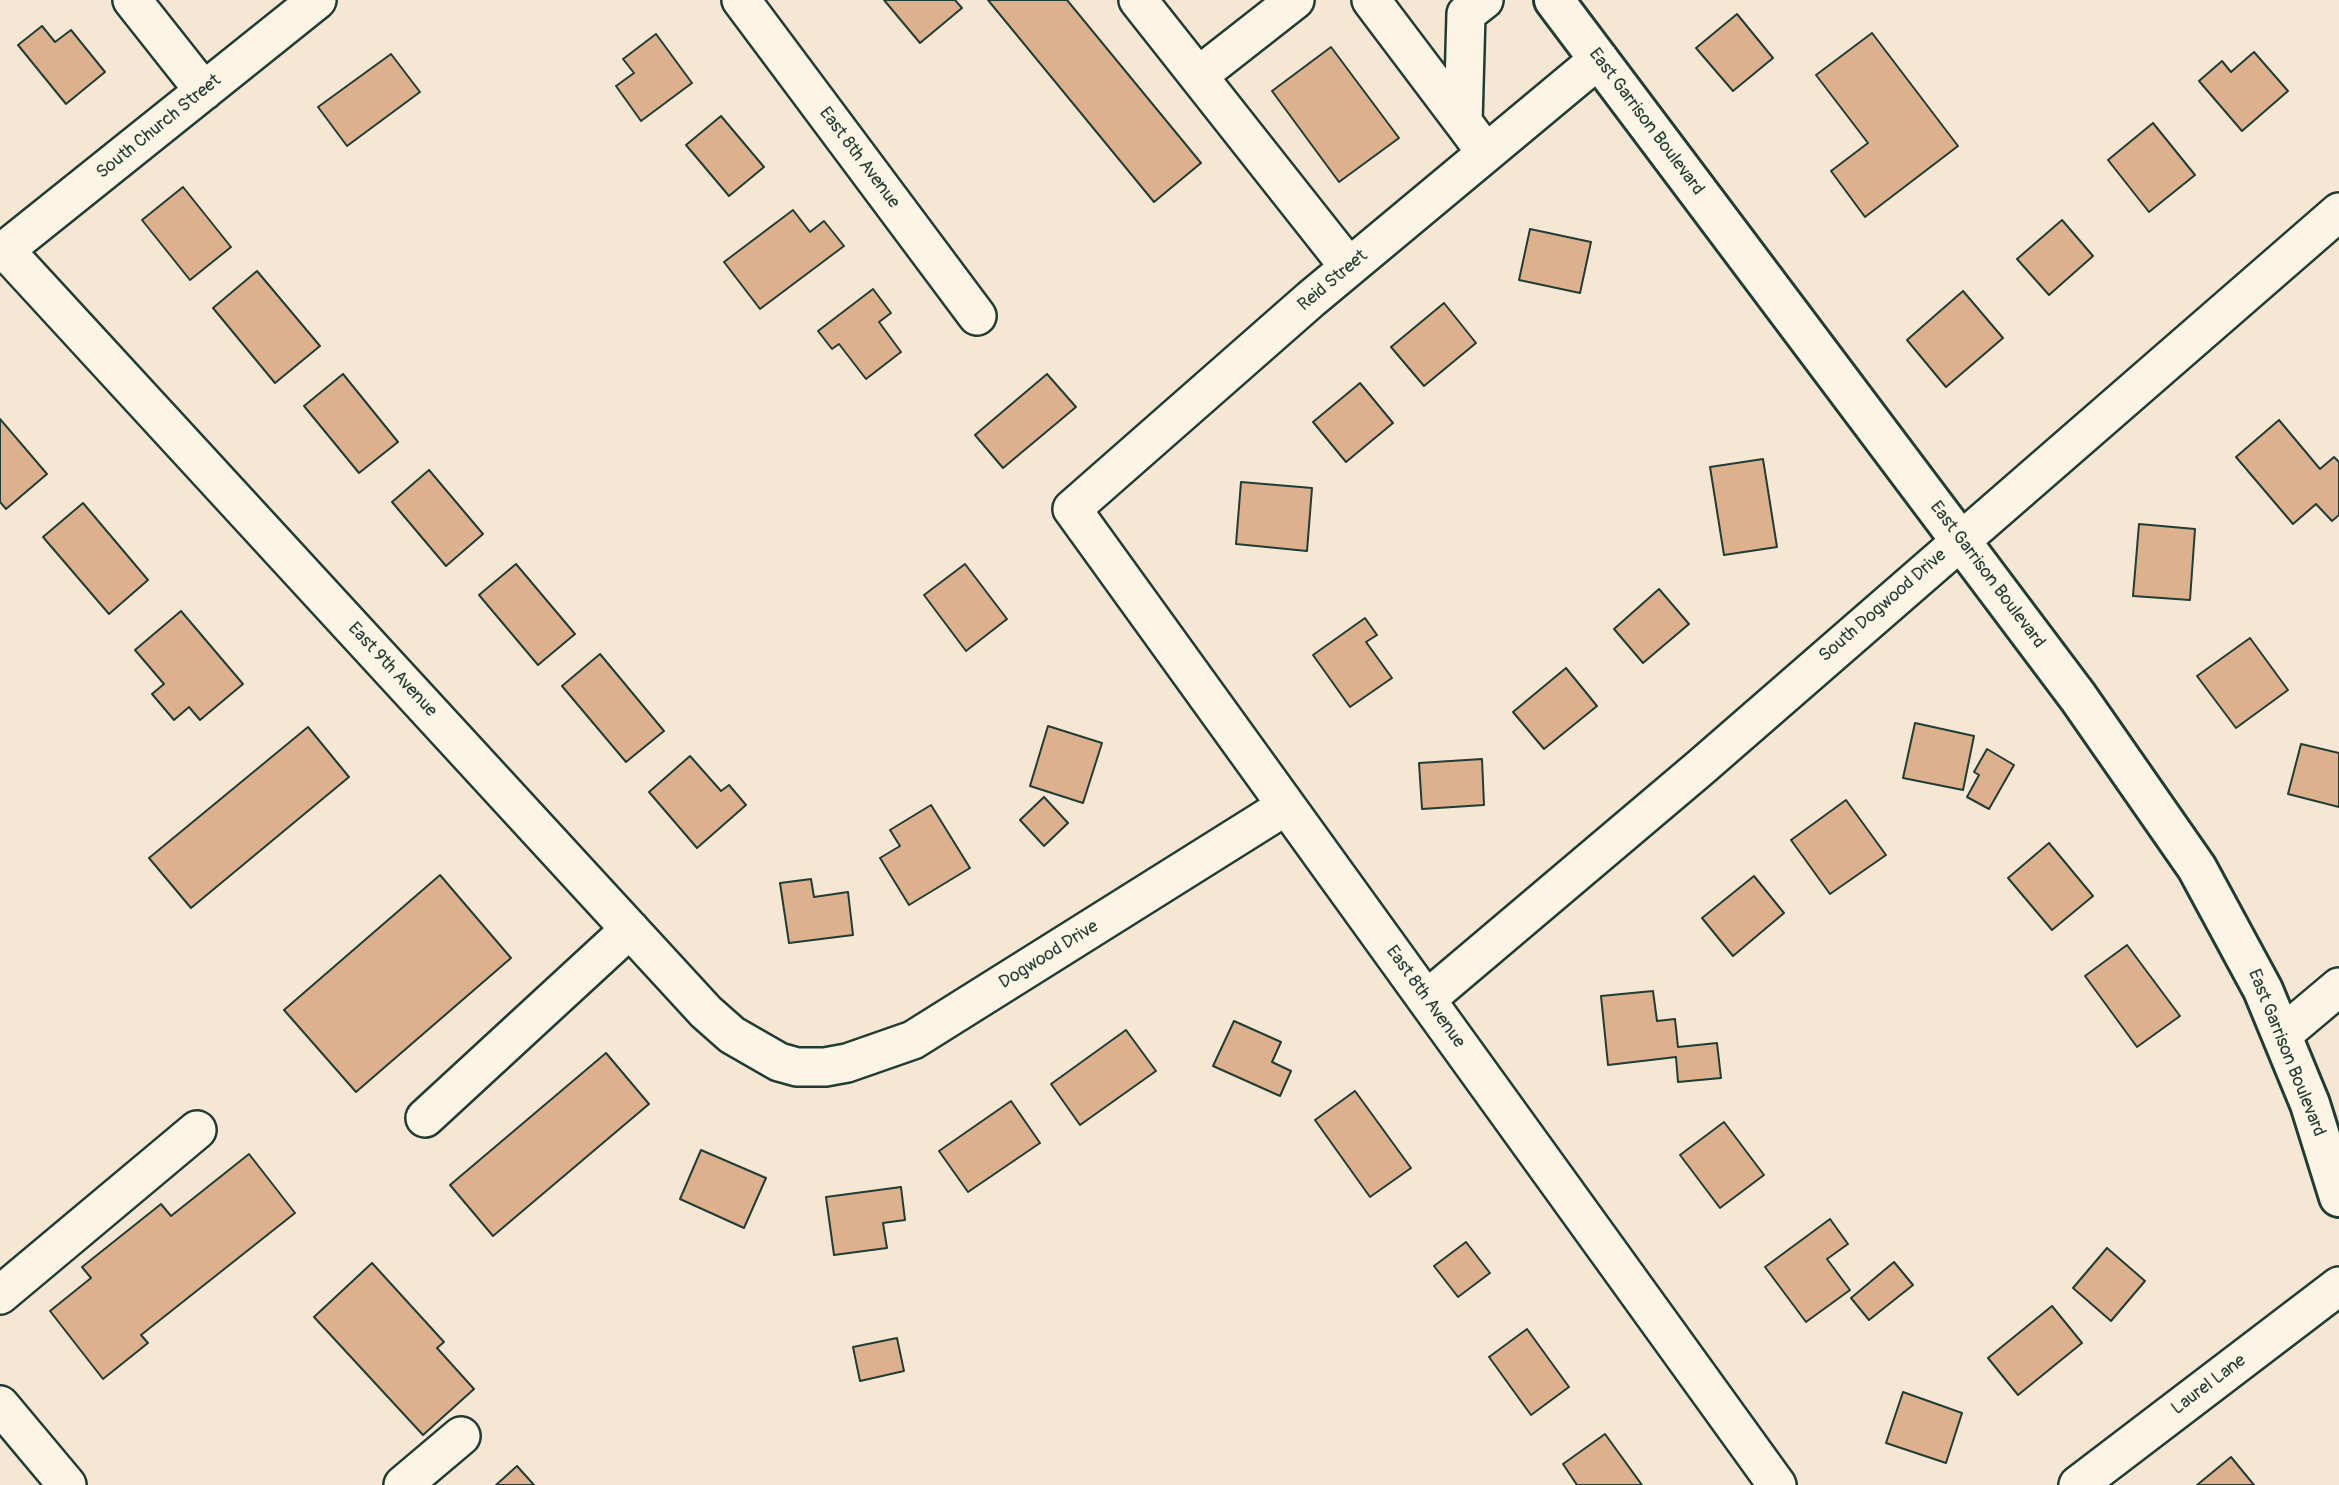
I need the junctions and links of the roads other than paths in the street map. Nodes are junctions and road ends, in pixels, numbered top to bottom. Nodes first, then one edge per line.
1 (132, 0) edge
2 (317, 0) edge
3 (741, 0) edge
4 (1138, 0) edge
5 (1295, 0) edge
6 (1371, 0) edge
7 (1484, 0) edge
8 (1554, 0) edge
9 (1599, 59) junction
10 (1198, 76) junction
11 (204, 91) junction
12 (1463, 122) junction
13 (1486, 153) junction
14 (2339, 212) edge
15 (2, 252) edge
16 (1349, 267) junction
17 (977, 316) dead end
18 (1072, 509) joint
19 (1960, 538) junction
20 (1286, 806) junction
21 (630, 929) junction
22 (2339, 987) edge
23 (1427, 999) junction
24 (2283, 1035) junction
25 (797, 1067) joint
26 (425, 1118) dead end
27 (197, 1130) dead end
28 (2339, 1197) edge
29 (2339, 1286) edge
30 (0, 1295) edge
31 (0, 1405) edge
32 (461, 1436) dead end
33 (67, 1485) edge
34 (403, 1485) edge
35 (1777, 1485) edge
36 (2078, 1485) edge

1 - 11 street
2 - 11 street, South Church Street
3 - 17 street, East 8th Avenue
4 - 10 street
5 - 10 street
6 - 12 street
7 - 12 street
8 - 9 main road, East Garrison Boulevard
9 - 13 street, Reid Street
9 - 19 main road, East Garrison Boulevard
10 - 16 street
11 - 15 street, South Church Street
12 - 13 street
13 - 16 street, Reid Street
14 - 19 street, South Dogwood Drive
15 - 21 street, East 9th Avenue
16 - 18 street, Reid Street
18 - 20 street, East 8th Avenue
19 - 23 street, South Dogwood Drive
19 - 24 main road, East Garrison Boulevard
20 - 23 street, East 8th Avenue
20 - 25 street, Dogwood Drive
21 - 25 street, East 9th Avenue
21 - 26 street
22 - 24 street
23 - 35 street, East 8th Avenue
24 - 28 main road, East Garrison Boulevard
27 - 30 street
29 - 36 street, Laurel Lane
31 - 33 street
32 - 34 street

